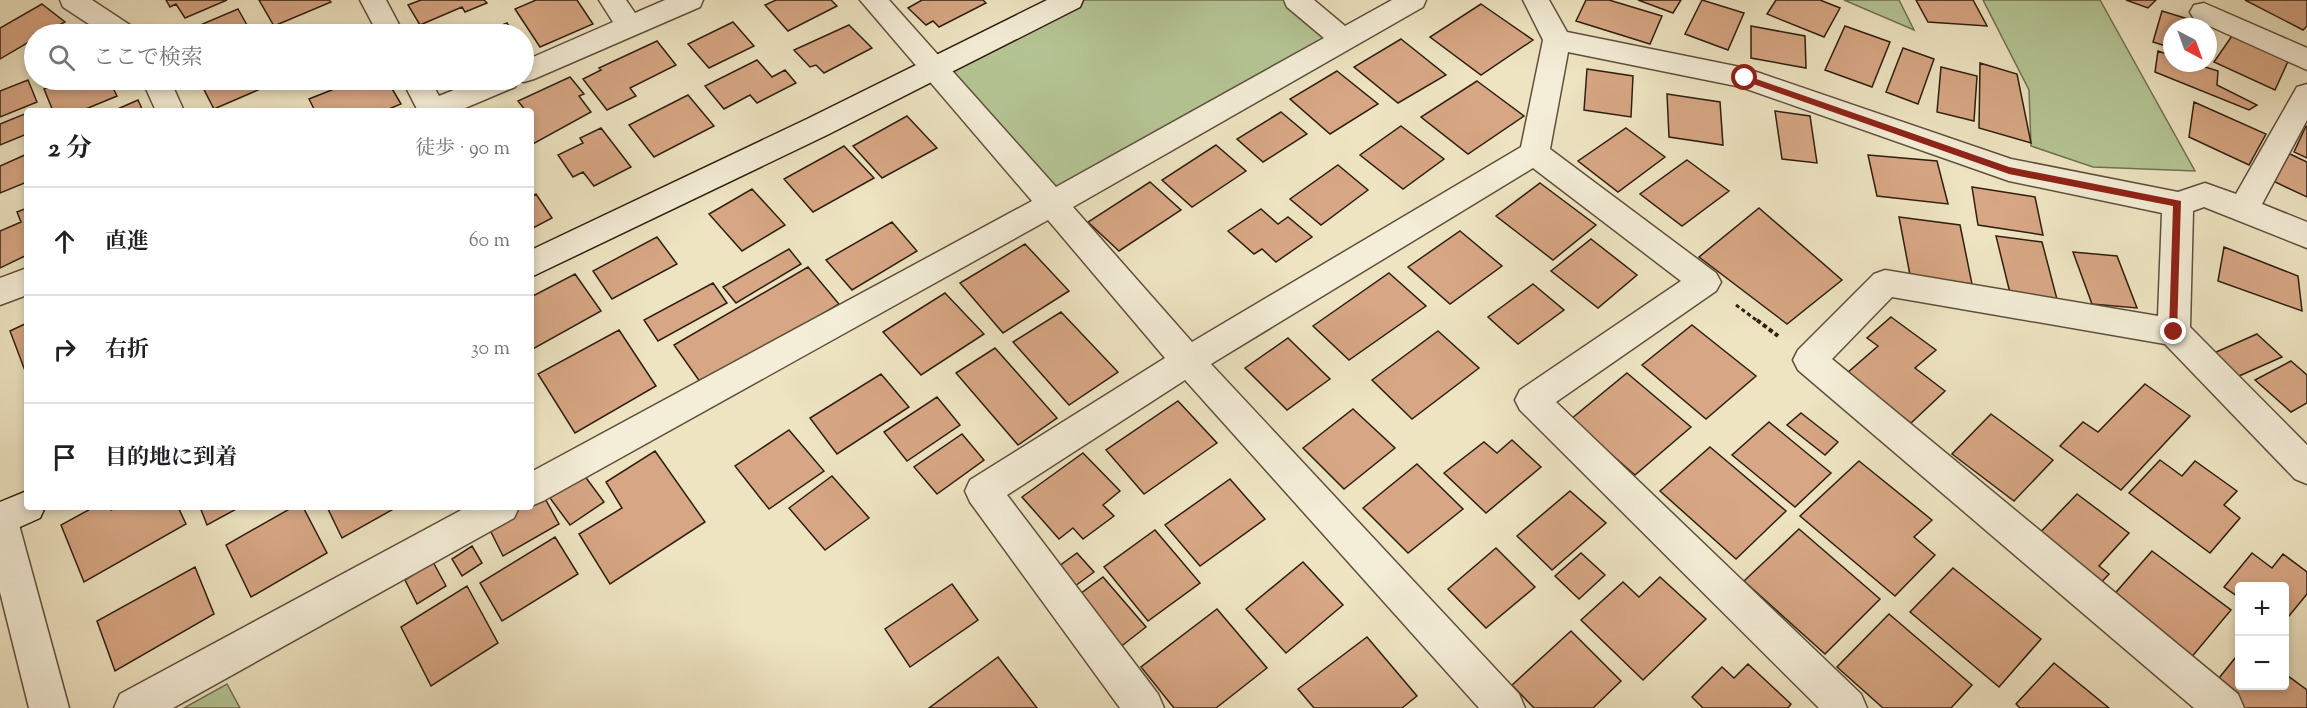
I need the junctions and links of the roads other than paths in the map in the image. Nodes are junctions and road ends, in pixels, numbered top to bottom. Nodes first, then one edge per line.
1 (73, 0) edge
2 (373, 0) edge
3 (612, 0) edge
4 (690, 0) edge
5 (873, 0) edge
6 (1070, 0) edge
7 (1297, 0) edge
8 (1413, 0) edge
9 (1536, 0) edge
10 (2204, 12) dead end
11 (108, 24) edge
12 (386, 24) edge
13 (630, 26) junction
14 (1344, 39) junction
15 (1557, 40) junction
16 (2307, 60) edge
17 (534, 68) edge
18 (935, 68) junction
19 (161, 90) edge
20 (421, 90) edge
21 (481, 90) edge
22 (2307, 94) edge
23 (169, 108) edge
24 (430, 108) edge
25 (438, 108) edge
26 (1534, 153) junction
27 (1052, 204) junction
28 (2178, 204) junction
29 (2243, 210) junction
30 (2307, 236) edge
31 (534, 263) edge
32 (24, 282) edge
33 (0, 292) edge
34 (2174, 332) junction
35 (1188, 361) junction
36 (2307, 468) edge
37 (534, 488) edge
38 (24, 508) edge
39 (496, 510) edge
40 (0, 520) edge
41 (49, 708) edge
42 (134, 708) edge
43 (1144, 708) edge
44 (1504, 708) edge
45 (1847, 708) edge
46 (2224, 708) edge

1 - 11 street
2 - 12 street
3 - 13 street
4 - 13 street
5 - 18 street
6 - 18 street
7 - 14 street
8 - 14 street
9 - 15 street
10 - 16 street
13 - 17 street
14 - 27 street
15 - 26 street
15 - 28 street
18 - 27 street
18 - 31 street
19 - 23 street
20 - 24 street
21 - 25 street
22 - 29 street
26 - 35 street
26 - 45 street
27 - 35 street
27 - 37 street
28 - 29 street
28 - 34 street
29 - 30 street
32 - 33 street
34 - 36 street
34 - 46 street
35 - 43 street
35 - 44 street
38 - 40 street
39 - 42 street
40 - 41 street

